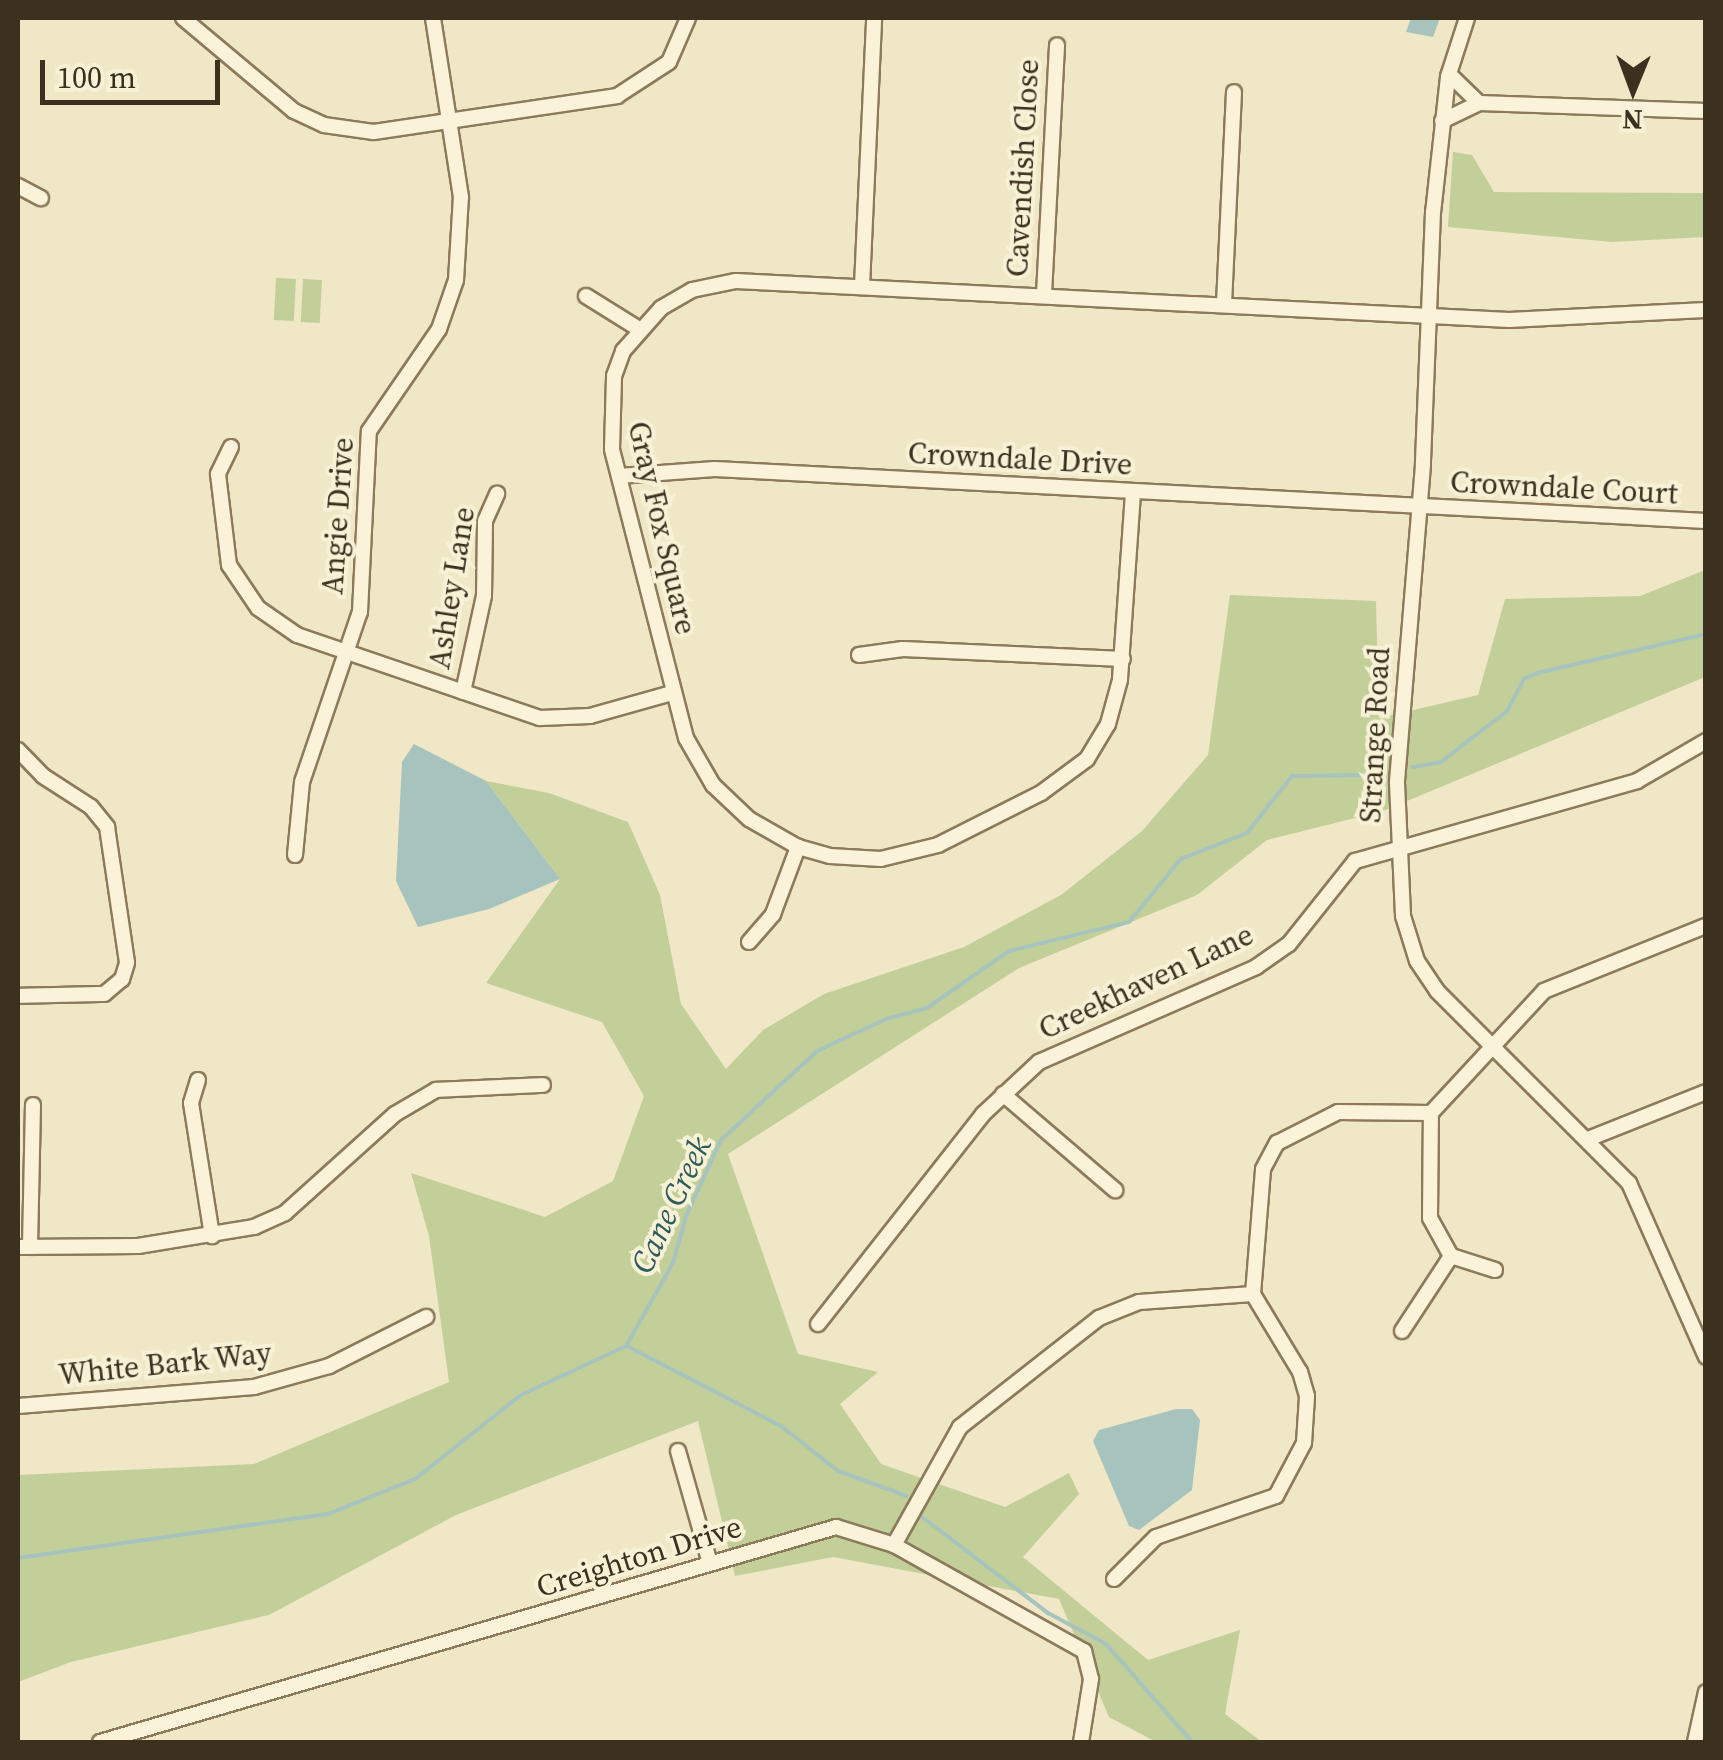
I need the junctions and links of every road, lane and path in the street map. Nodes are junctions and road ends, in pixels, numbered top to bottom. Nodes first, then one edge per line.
1 (183, 18) edge
2 (434, 18) edge
3 (688, 18) edge
4 (874, 18) edge
5 (1466, 18) edge
6 (1057, 45) dead end
7 (1449, 74) junction
8 (1234, 92) dead end
9 (1479, 103) junction
10 (1706, 111) edge
11 (1442, 121) junction
12 (452, 124) junction
13 (18, 186) edge
14 (41, 198) dead end
15 (862, 286) junction
16 (1044, 294) junction
17 (586, 296) dead end
18 (1224, 304) junction
19 (1706, 310) edge
20 (1428, 316) junction
21 (639, 329) junction
22 (231, 446) dead end
23 (619, 476) junction
24 (1133, 493) junction
25 (497, 494) dead end
26 (1419, 507) junction
27 (1706, 521) edge
28 (348, 654) junction
29 (859, 655) dead end
30 (1123, 659) junction
31 (463, 692) junction
32 (672, 693) junction
33 (1706, 742) edge
34 (19, 754) edge
35 (798, 847) junction
36 (1396, 854) junction
37 (295, 856) dead end
38 (1706, 926) edge
39 (749, 942) dead end
40 (18, 996) edge
41 (1490, 1046) junction
42 (198, 1080) dead end
43 (543, 1086) dead end
44 (1706, 1092) edge
45 (1003, 1094) junction
46 (33, 1105) dead end
47 (1432, 1114) junction
48 (1588, 1138) junction
49 (1116, 1190) dead end
50 (212, 1236) junction
51 (24, 1247) edge
52 (1450, 1256) junction
53 (1495, 1270) dead end
54 (1253, 1294) junction
55 (426, 1317) dead end
56 (818, 1324) dead end
57 (1402, 1331) dead end
58 (1706, 1356) edge
59 (18, 1406) edge
60 (678, 1451) dead end
61 (894, 1545) junction
62 (710, 1564) junction
63 (1114, 1579) dead end
64 (1706, 1692) edge
65 (100, 1742) edge
66 (1081, 1742) edge
67 (1695, 1742) edge

1 - 12 street
2 - 12 street, Angie Drive
3 - 12 street
4 - 15 street
5 - 7 street, Strange Road
6 - 16 street, Cavendish Close
7 - 9 street
7 - 11 street, Strange Road
8 - 18 street
9 - 10 street
9 - 11 street
11 - 20 street, Strange Road
12 - 28 street, Angie Drive
13 - 14 street
15 - 16 street, Gray Fox Square
15 - 21 street, Gray Fox Square
16 - 18 street, Gray Fox Square
17 - 21 street
18 - 20 street, Gray Fox Square
19 - 20 street, Gray Fox Square
20 - 26 street, Strange Road
21 - 23 street, Gray Fox Square
22 - 28 street
23 - 24 street, Crowndale Drive
23 - 32 street, Gray Fox Square
24 - 26 street, Crowndale Drive
24 - 30 street, Gray Fox Square
25 - 31 street, Ashley Lane
26 - 27 street, Crowndale Court
26 - 36 street, Strange Road
28 - 31 street
28 - 37 street, Angie Drive
29 - 30 street
30 - 35 street, Gray Fox Square
31 - 32 street
32 - 35 street, Gray Fox Square
33 - 36 street, Creekhaven Lane
34 - 40 street
35 - 39 street
36 - 41 street, Strange Road
36 - 45 street, Creekhaven Lane
38 - 41 street
41 - 47 street
41 - 48 street, Strange Road
42 - 50 street
43 - 50 street
44 - 48 street
45 - 49 street
45 - 56 street, Creekhaven Lane
46 - 51 street
47 - 52 street
47 - 54 street
48 - 58 street, Strange Road
50 - 51 street
52 - 53 street
52 - 57 street
54 - 61 street
54 - 63 street
55 - 59 street, White Bark Way
60 - 62 street
61 - 62 street, Creighton Drive
61 - 66 street, Creighton Drive
62 - 65 street, Creighton Drive
64 - 67 street

